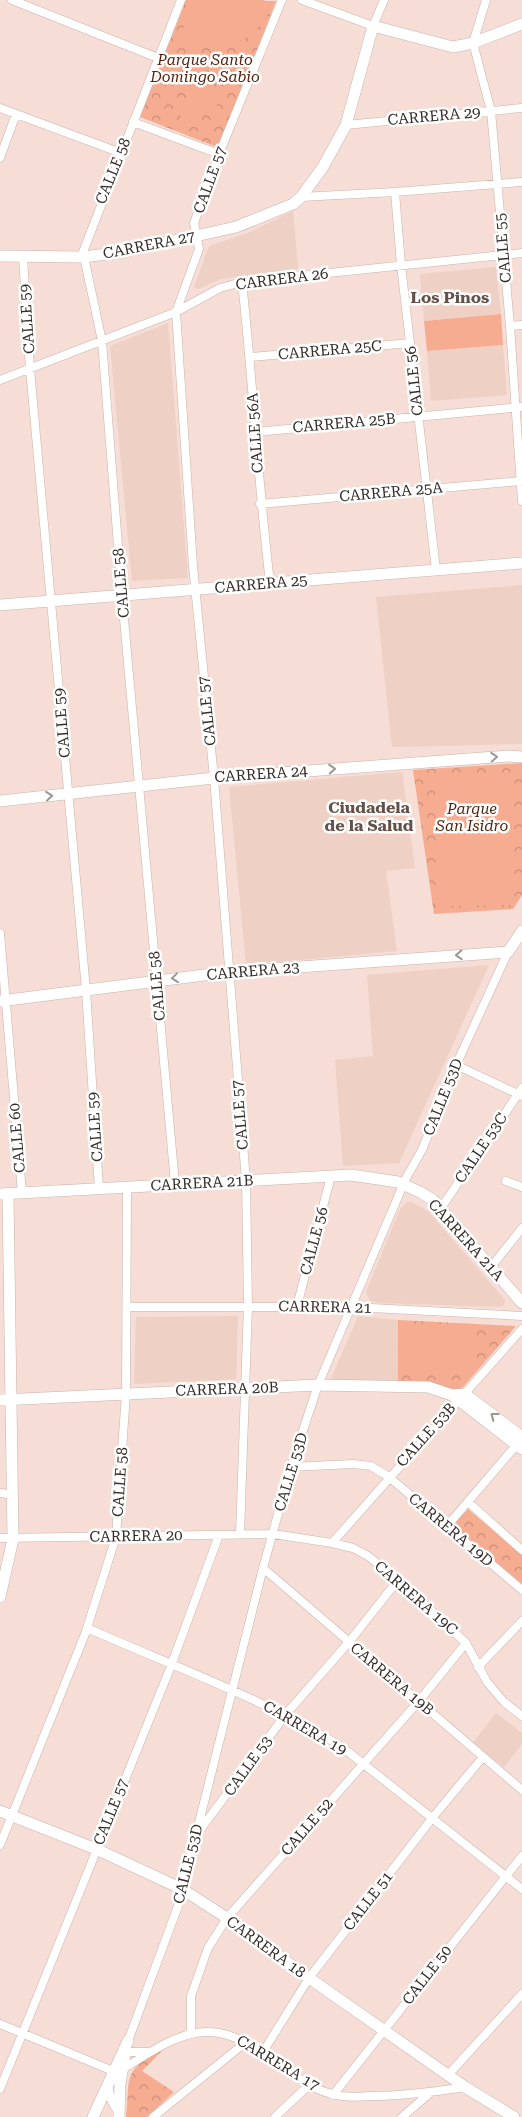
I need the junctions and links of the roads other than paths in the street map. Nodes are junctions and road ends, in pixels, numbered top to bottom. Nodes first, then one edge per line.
1 (12, 0) edge
2 (181, 0) edge
3 (282, 0) edge
4 (302, 0) edge
5 (384, 0) edge
6 (486, 0) edge
7 (522, 24) edge
8 (373, 26) junction
9 (473, 43) junction
10 (158, 58) junction
11 (0, 108) edge
12 (522, 108) edge
13 (491, 111) junction
14 (16, 114) junction
15 (133, 122) junction
16 (346, 124) junction
17 (121, 153) junction
18 (219, 154) junction
19 (0, 158) edge
20 (522, 182) edge
21 (498, 184) junction
22 (394, 192) junction
23 (297, 201) junction
24 (197, 236) junction
25 (522, 254) edge
26 (504, 255) junction
27 (0, 256) edge
28 (23, 257) junction
29 (83, 257) junction
30 (401, 266) junction
31 (242, 282) junction
32 (176, 312) junction
33 (522, 325) edge
34 (510, 326) junction
35 (102, 341) junction
36 (410, 343) junction
37 (250, 357) junction
38 (30, 368) junction
39 (0, 380) edge
40 (519, 407) edge
41 (418, 416) junction
42 (256, 432) junction
43 (521, 481) edge
44 (426, 489) junction
45 (522, 500) edge
46 (260, 504) junction
47 (522, 563) edge
48 (436, 570) junction
49 (270, 583) junction
50 (196, 590) junction
51 (122, 597) junction
52 (51, 601) junction
53 (0, 605) edge
54 (522, 757) edge
55 (214, 778) junction
56 (139, 785) junction
57 (68, 794) junction
58 (0, 800) edge
59 (522, 930) edge
60 (0, 933) edge
61 (508, 952) junction
62 (228, 972) junction
63 (157, 981) junction
64 (86, 990) junction
65 (3, 1001) edge
66 (456, 1065) junction
67 (520, 1092) edge
68 (331, 1176) junction
69 (246, 1181) junction
70 (506, 1181) dead end
71 (175, 1184) junction
72 (404, 1184) junction
73 (127, 1187) junction
74 (522, 1187) edge
75 (99, 1189) junction
76 (22, 1193) junction
77 (4, 1194) edge
78 (441, 1208) junction
79 (522, 1228) edge
80 (491, 1267) junction
81 (522, 1303) edge
82 (248, 1306) junction
83 (297, 1306) junction
84 (127, 1307) junction
85 (352, 1307) junction
86 (522, 1316) edge
87 (522, 1329) edge
88 (318, 1385) junction
89 (245, 1388) junction
90 (126, 1393) junction
91 (458, 1397) junction
92 (5, 1400) edge
93 (521, 1442) edge
94 (291, 1467) junction
95 (389, 1477) junction
96 (0, 1493) edge
97 (14, 1495) junction
98 (468, 1502) junction
99 (447, 1526) junction
100 (240, 1534) junction
101 (273, 1534) junction
102 (220, 1535) junction
103 (116, 1537) junction
104 (0, 1538) edge
105 (13, 1539) junction
106 (332, 1543) junction
107 (522, 1550) edge
108 (263, 1568) junction
109 (398, 1580) junction
110 (2, 1584) edge
111 (522, 1590) edge
112 (0, 1597) edge
113 (522, 1621) edge
114 (87, 1628) junction
115 (349, 1642) junction
116 (466, 1643) junction
117 (171, 1666) junction
118 (478, 1667) junction
119 (232, 1690) junction
120 (419, 1701) junction
121 (286, 1714) junction
122 (522, 1716) edge
123 (483, 1757) junction
124 (363, 1764) junction
125 (522, 1790) edge
126 (0, 1811) edge
127 (12, 1816) junction
128 (433, 1817) junction
129 (195, 1838) junction
130 (0, 1845) edge
131 (96, 1849) junction
132 (522, 1856) edge
133 (505, 1876) junction
134 (182, 1889) junction
135 (522, 1889) edge
136 (227, 1918) junction
137 (309, 1978) junction
138 (522, 1994) edge
139 (0, 2024) edge
140 (384, 2029) junction
141 (22, 2033) junction
142 (191, 2033) junction
143 (246, 2042) junction
144 (127, 2046) junction
145 (154, 2049) junction
146 (263, 2052) junction
147 (118, 2070) junction
148 (448, 2075) junction
149 (108, 2083) junction
150 (309, 2085) junction
151 (465, 2087) junction
152 (0, 2089) edge
153 (430, 2093) junction
154 (333, 2094) junction
155 (121, 2116) edge
156 (93, 2117) edge
157 (154, 2117) edge
158 (275, 2117) edge
159 (402, 2117) edge
160 (514, 2117) edge

1 - 10 street
2 - 10 street, CALLE 58
3 - 18 street, CALLE 57
4 - 8 street
5 - 8 street
6 - 9 street
7 - 9 street
8 - 9 street
8 - 16 street
9 - 13 street, CALLE 55
10 - 15 street, CALLE 58
11 - 14 street
12 - 13 street, CARRERA 29
13 - 16 street, CARRERA 29
13 - 21 street, CALLE 55
14 - 17 street
14 - 19 street
15 - 17 street, CALLE 58
15 - 18 street
16 - 23 street
17 - 29 street, CALLE 58
18 - 24 street, CALLE 57
20 - 21 street, CARRERA 27
21 - 22 street, CARRERA 27
21 - 26 street, CALLE 55
22 - 23 street, CARRERA 27
22 - 30 street, CALLE 56
23 - 24 street, CARRERA 27
24 - 29 street, CARRERA 27
24 - 32 street, CALLE 57
25 - 26 street, CARRERA 26
26 - 30 street, CARRERA 26
26 - 34 street, CALLE 55
27 - 28 street, CARRERA 27
28 - 29 street, CARRERA 27
28 - 38 street, CALLE 59
29 - 35 street, CALLE 58
30 - 31 street, CARRERA 26
30 - 36 street, CALLE 56
31 - 32 street, CARRERA 26
31 - 37 street, CALLE 56A
32 - 35 street, CARRERA 26
32 - 50 street, CALLE 57
33 - 34 street
34 - 40 street, CALLE 55
35 - 38 street, CARRERA 26
35 - 51 street, CALLE 58
36 - 37 street, CARRERA 25C
36 - 41 street, CALLE 56
37 - 42 street, CALLE 56A
38 - 39 street, CARRERA 26
38 - 52 street, CALLE 59
40 - 41 street, CARRERA 25B
40 - 43 street, CALLE 55
41 - 42 street, CARRERA 25B
41 - 44 street, CALLE 56
42 - 46 street, CALLE 56A
43 - 44 street, CARRERA 25A
43 - 45 street, CALLE 55
44 - 46 street, CARRERA 25A
44 - 48 street, CALLE 56
46 - 49 street, CALLE 56A
47 - 48 street, CARRERA 25
48 - 49 street, CARRERA 25
49 - 50 street, CARRERA 25
50 - 51 street, CARRERA 25
50 - 55 street, CALLE 57
51 - 52 street, CARRERA 25
51 - 56 street, CALLE 58
52 - 53 street, CARRERA 25
52 - 57 street, CALLE 59
55 -> 54 street, CARRERA 24
55 - 56 street, CARRERA 24
55 - 62 street, CALLE 57
56 - 57 street, CARRERA 24
56 - 63 street, CALLE 58
58 -> 57 street, CARRERA 24
57 - 64 street, CALLE 59
59 - 61 street, CALLE 53D
60 - 65 street, CALLE 60
61 -> 62 street, CARRERA 23
61 - 66 street, CALLE 53D
62 -> 63 street, CARRERA 23
62 - 69 street, CALLE 57
63 - 64 street, CARRERA 23
63 - 71 street, CALLE 58
64 - 65 street, CARRERA 23
64 - 75 street, CALLE 59
65 - 76 street, CALLE 60
66 - 67 street
66 - 72 street, CALLE 53D
67 - 78 street, CALLE 53C
68 - 69 street, CARRERA 21B
68 - 72 street, CARRERA 21B
68 - 83 street, CALLE 56
69 - 71 street, CARRERA 21B
69 - 82 street, CALLE 57
70 - 74 street
71 - 73 street, CARRERA 21B
72 - 78 street, CARRERA 21A
72 - 85 street, CALLE 53D
73 - 75 street, CARRERA 21B
73 - 84 street, CALLE 58
75 - 76 street, CARRERA 21B
76 - 77 street, CARRERA 21B
77 - 92 street, CALLE 60
78 - 80 street, CARRERA 21A
79 - 80 street
80 - 81 street, CARRERA 21A
82 - 83 street, CARRERA 21
82 - 84 street, CARRERA 21
82 - 89 street, CALLE 57
83 - 85 street, CARRERA 21
84 - 90 street, CALLE 58
85 - 86 street, CARRERA 21
85 - 88 street, CALLE 53D
87 - 91 street, CALLE 53B
88 - 89 street, CARRERA 20B
88 - 91 street, CARRERA 20B
88 - 94 street, CALLE 53D
89 - 90 street, CARRERA 20B
89 - 100 street, CALLE 57
90 - 92 street, CARRERA 20B
90 - 103 street, CALLE 58
91 - 93 street
91 - 95 street, CALLE 53B
92 - 97 street, CALLE 60
93 - 98 street
94 - 95 street, CARRERA 19D
94 - 101 street, CALLE 53D
95 - 99 street, CARRERA 19D
95 - 106 street, CALLE 53B
96 - 97 street
97 - 105 street, CALLE 60
98 - 99 street
98 - 107 street
99 - 111 street, CARRERA 19D
100 - 101 street, CARRERA 20
100 - 102 street, CARRERA 20
101 - 106 street, CARRERA 19C
101 - 108 street, CALLE 53D
102 - 103 street, CARRERA 20
102 - 117 street, CALLE 57
103 - 105 street, CARRERA 20
103 - 114 street, CALLE 58
104 - 105 street, CARRERA 20
105 - 110 street, CALLE 60
106 - 109 street, CARRERA 19C
108 - 115 street, CARRERA 19B
108 - 119 street, CALLE 53D
109 - 115 street, CALLE 53
109 - 116 street, CARRERA 19C
110 - 112 street, CALLE 60
113 - 118 street
114 - 117 street, CARRERA 19
114 - 127 street, CALLE 58
115 - 120 street, CARRERA 19B
115 - 121 street, CALLE 53
116 - 118 street, CARRERA 19C
116 - 120 street, CALLE 52
117 - 119 street, CARRERA 19
117 - 131 street, CALLE 57
118 - 122 street, CARRERA 19C
119 - 121 street, CARRERA 19
119 - 129 street, CALLE 53D
120 - 123 street, CARRERA 19B
120 - 124 street, CALLE 52
121 - 124 street, CARRERA 19
121 - 129 street, CALLE 53
123 - 125 street, CARRERA 19B
123 - 128 street, CALLE 51
124 - 128 street, CARRERA 19
124 - 136 street, CALLE 52
126 - 127 street, CARRERA 18
127 - 130 street, CALLE 58
127 - 131 street, CARRERA 18
128 - 133 street, CARRERA 19
128 - 137 street, CALLE 51
129 - 134 street, CALLE 53D
131 - 134 street, CARRERA 18
131 - 141 street, CALLE 57
132 - 133 street, CALLE 50
133 - 135 street, CARRERA 19
133 - 140 street, CALLE 50
134 - 136 street, CARRERA 18
134 - 144 street, CALLE 53D
136 - 137 street, CARRERA 18
136 - 142 street, CALLE 52
137 - 140 street, CARRERA 18
137 - 146 street, CALLE 51
138 - 148 street
139 - 141 street
140 - 148 street, CARRERA 18
140 - 154 street, CALLE 50
141 - 147 street
141 - 152 street, CALLE 57
142 - 143 street, CARRERA 17
142 - 145 street, CARRERA 17
143 - 146 street, CARRERA 17
143 - 157 street
144 - 145 street, CARRERA 17
144 - 147 street, CALLE 53D
145 - 147 street, CARRERA 17
146 - 150 street, CARRERA 17
147 - 149 street
147 - 155 street, CALLE 53D
148 - 151 street, CARRERA 18
149 - 155 street
149 - 156 street
150 - 154 street, CARRERA 17
150 - 158 street
151 - 153 street, CARRERA 17
151 - 160 street, CARRERA 18
153 - 154 street, CARRERA 17
153 - 159 street

